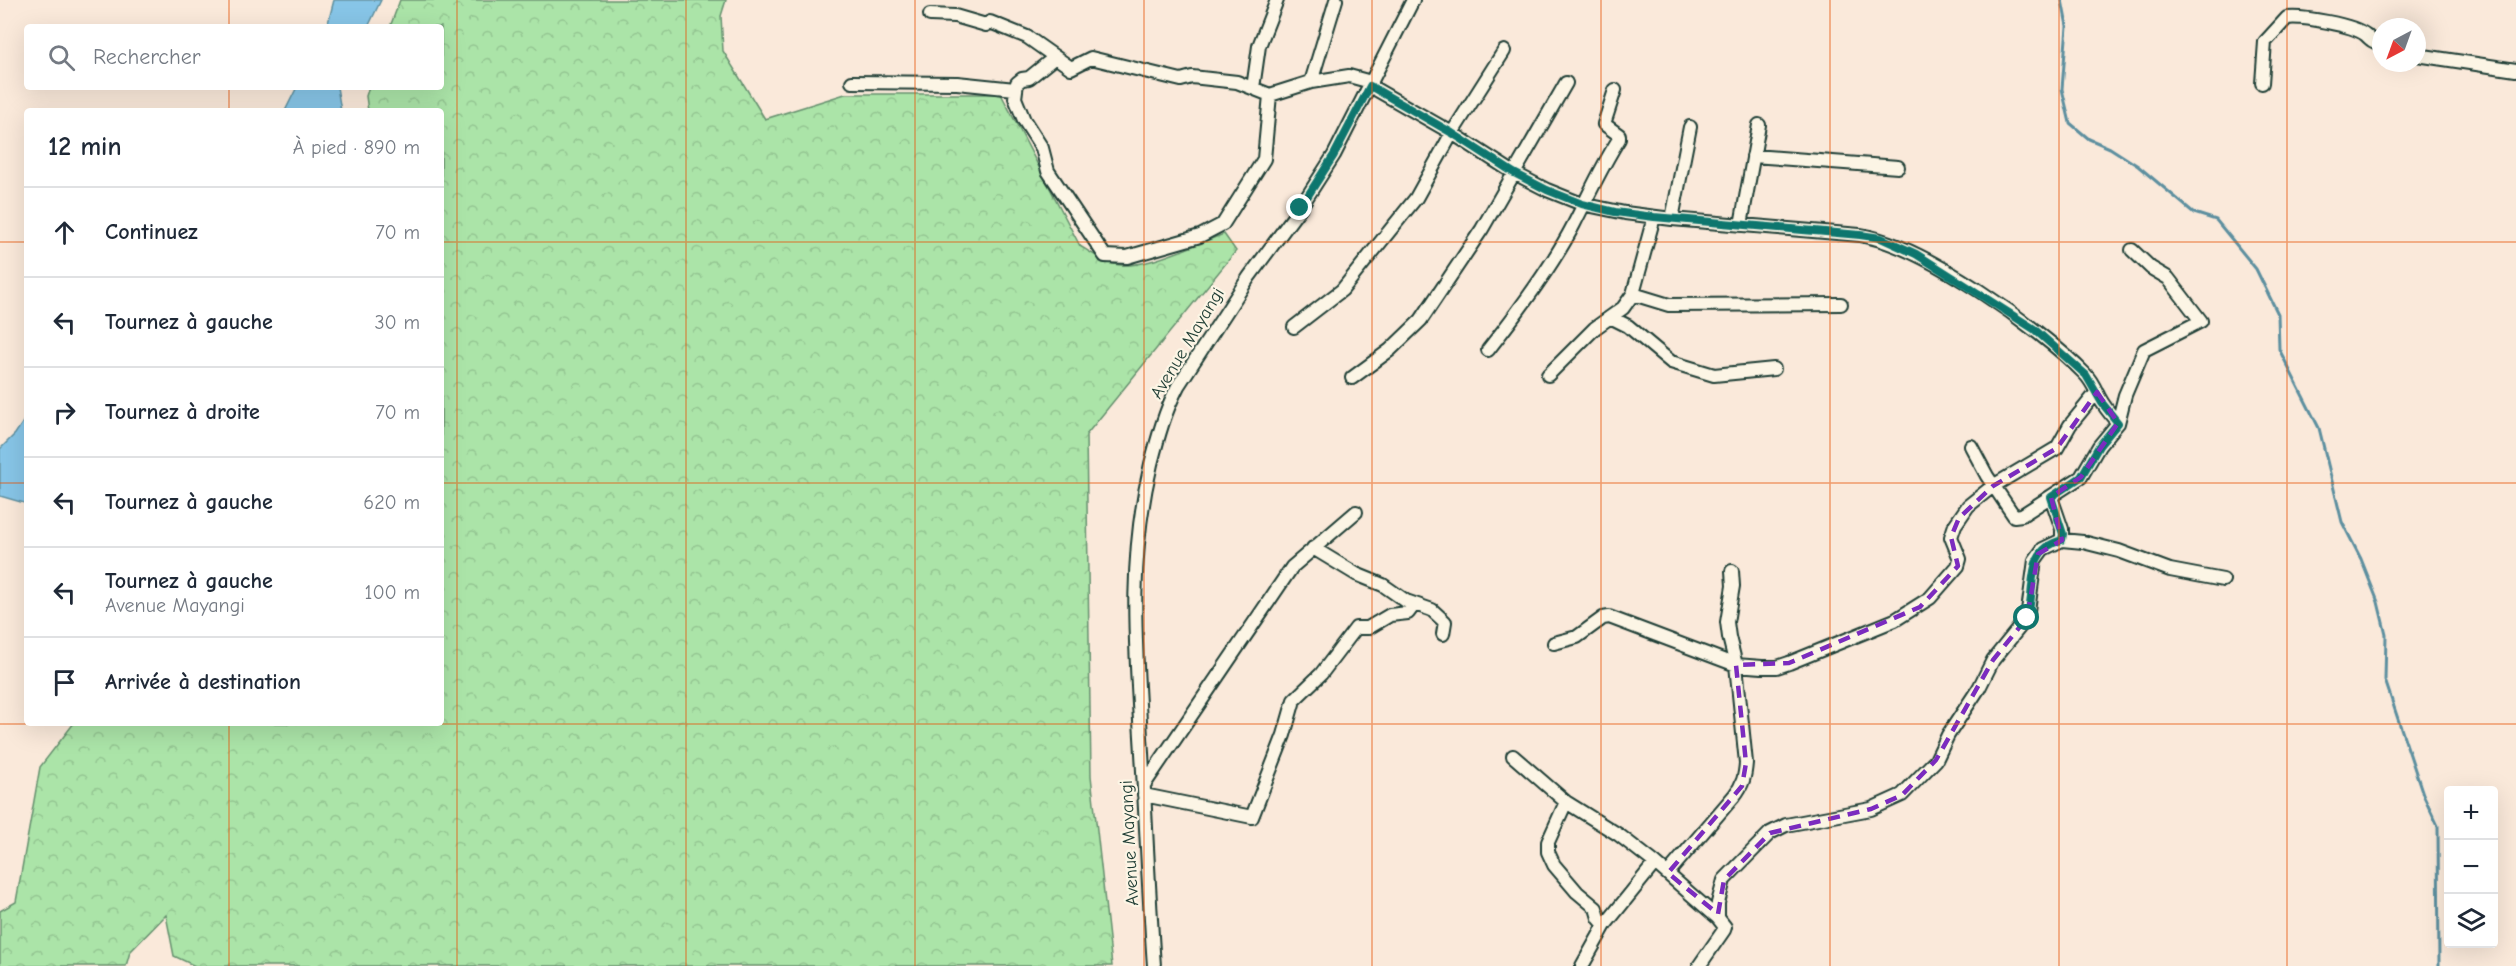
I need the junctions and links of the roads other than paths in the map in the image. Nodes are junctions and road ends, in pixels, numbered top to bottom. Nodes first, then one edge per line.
1 (1277, 0) edge
2 (1413, 0) edge
3 (1334, 1) edge
4 (930, 15) dead end
5 (2372, 42) edge
6 (1504, 51) dead end
7 (2426, 56) edge
8 (1055, 57) junction
9 (2516, 70) edge
10 (852, 82) dead end
11 (1311, 82) junction
12 (1566, 83) dead end
13 (2262, 83) dead end
14 (1370, 84) junction
15 (1252, 88) junction
16 (1015, 89) junction
17 (1615, 90) dead end
18 (1270, 95) junction
19 (1759, 125) dead end
20 (1690, 127) dead end
21 (1452, 133) junction
22 (1753, 156) junction
23 (1898, 167) dead end
24 (1514, 173) junction
25 (1582, 204) junction
26 (1654, 217) junction
27 (1672, 219) junction
28 (1741, 225) junction
29 (2132, 250) dead end
30 (1633, 294) junction
31 (1841, 304) dead end
32 (1610, 317) junction
33 (1294, 327) dead end
34 (1488, 350) dead end
35 (1774, 369) dead end
36 (1548, 375) dead end
37 (1352, 378) dead end
38 (2097, 392) junction
39 (2118, 423) junction
40 (1971, 446) dead end
41 (1993, 486) junction
42 (2051, 497) junction
43 (1356, 512) dead end
44 (2062, 540) junction
45 (1313, 548) junction
46 (1732, 571) dead end
47 (2223, 580) dead end
48 (1414, 605) junction
49 (1443, 634) dead end
50 (1554, 643) dead end
51 (1736, 665) junction
52 (1513, 756) dead end
53 (1144, 790) junction
54 (1566, 802) junction
55 (1655, 863) junction
56 (1668, 873) junction
57 (1718, 918) junction
58 (1605, 925) junction
59 (1154, 966) edge
60 (1582, 966) edge
61 (1699, 966) edge

1 - 15 street
2 - 14 street, Avenue Mayangi
3 - 11 street
4 - 8 street
5 - 13 street
6 - 21 street
7 - 9 street
8 - 15 street
8 - 16 street
10 - 16 street
11 - 14 street
11 - 18 street
12 - 24 street
14 - 21 street
14 - 53 street, Avenue Mayangi
15 - 18 street
16 - 18 street
17 - 25 street
19 - 22 street
20 - 27 street
21 - 24 street
21 - 33 street
22 - 23 street
22 - 28 street
24 - 25 street
24 - 37 street
25 - 26 street
25 - 34 street
26 - 27 street
26 - 30 street
27 - 28 street
28 - 38 street
29 - 39 street
30 - 31 street
30 - 32 street
32 - 35 street
32 - 36 street
38 - 39 street
38 - 41 street
39 - 42 street
40 - 41 street
41 - 42 street
41 - 51 street
42 - 44 street
43 - 45 street
44 - 47 street
44 - 57 street
45 - 48 street
45 - 53 street
46 - 51 street
48 - 49 street
48 - 53 street
50 - 51 street
51 - 56 street
52 - 54 street
53 - 59 street, Avenue Mayangi
54 - 55 street
54 - 58 street
55 - 56 street
55 - 58 street
56 - 57 street
57 - 61 street
58 - 60 street

